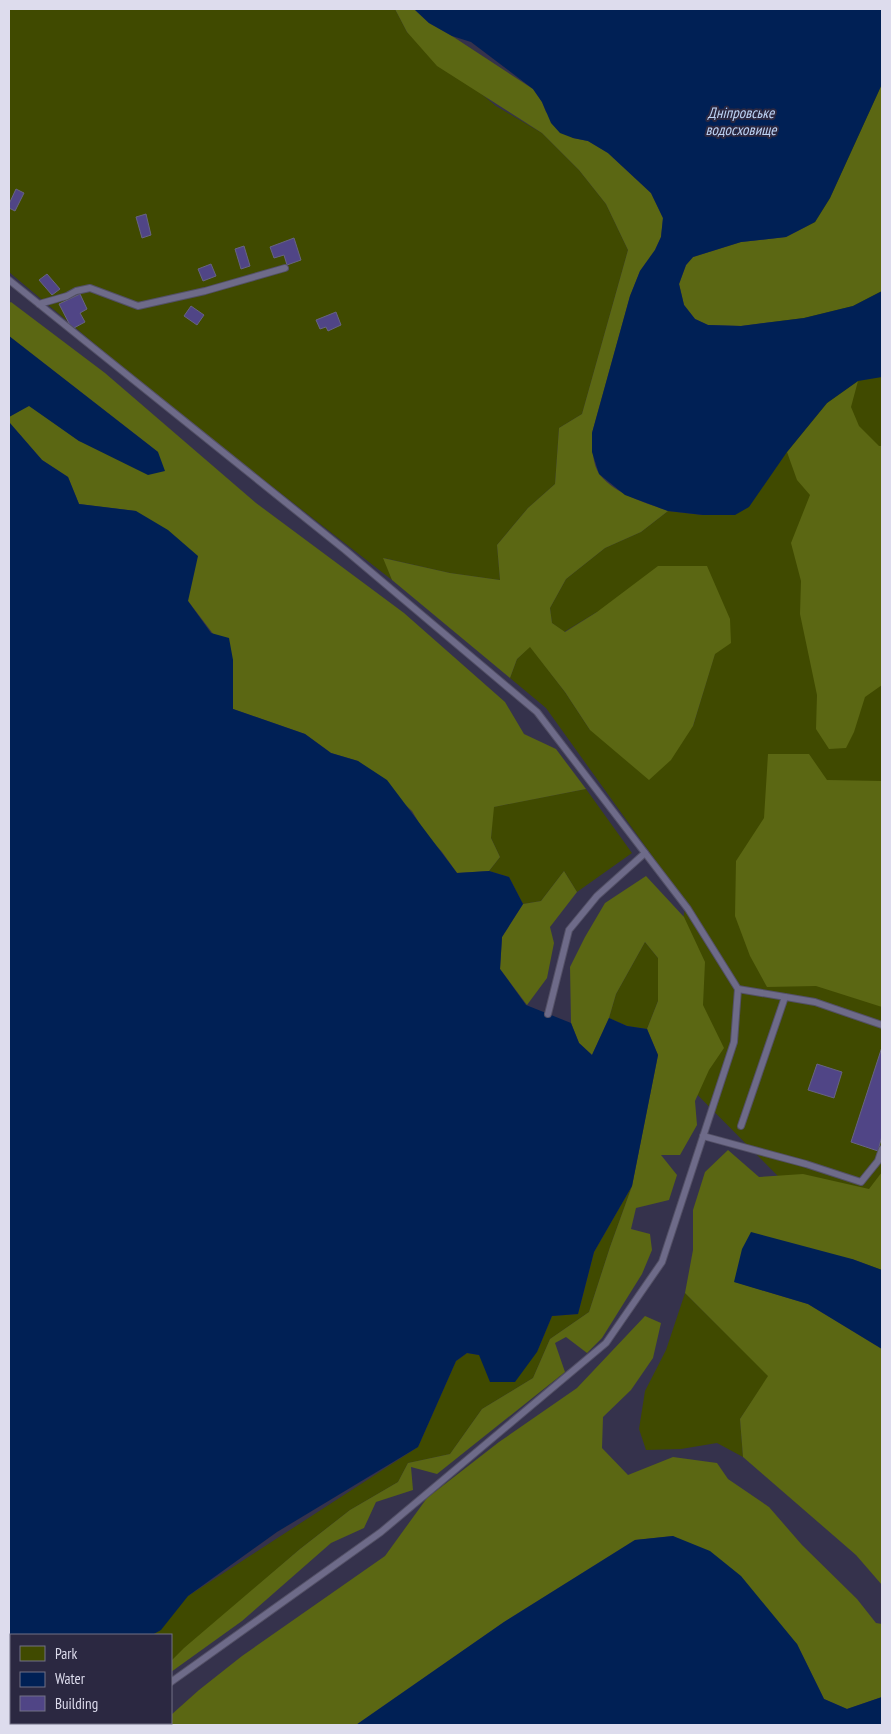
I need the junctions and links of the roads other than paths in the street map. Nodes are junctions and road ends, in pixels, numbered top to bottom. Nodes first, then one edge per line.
1 (285, 268) dead end
2 (9, 280) edge
3 (38, 304) junction
4 (645, 853) junction
5 (738, 989) junction
6 (785, 997) junction
7 (548, 1014) dead end
8 (882, 1024) edge
9 (741, 1126) dead end
10 (703, 1136) junction
11 (882, 1149) edge
12 (172, 1681) edge

1 - 3 lane
2 - 3 lane
3 - 4 lane
4 - 5 lane
4 - 7 lane
5 - 6 lane
5 - 10 lane
6 - 8 lane
6 - 9 lane
10 - 11 lane
10 - 12 lane

